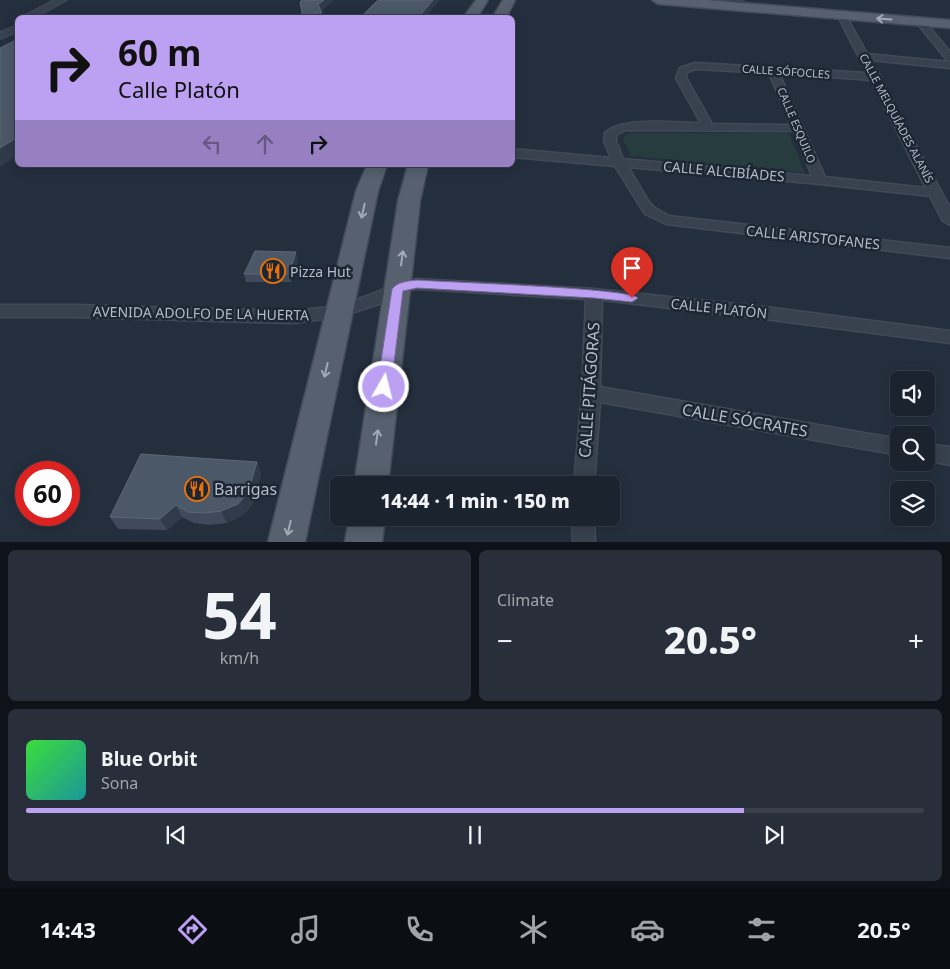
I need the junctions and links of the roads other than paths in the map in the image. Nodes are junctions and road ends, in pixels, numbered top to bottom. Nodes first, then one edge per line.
1 (62, 0) edge
2 (74, 0) edge
3 (482, 0) edge
4 (509, 0) edge
5 (658, 0) edge
6 (731, 0) edge
7 (756, 9) junction
8 (31, 15) edge
9 (44, 15) edge
10 (472, 15) edge
11 (501, 15) edge
12 (842, 16) junction
13 (920, 21) junction
14 (15, 22) edge
15 (950, 24) edge
16 (15, 29) edge
17 (0, 30) edge
18 (0, 36) edge
19 (866, 58) junction
20 (950, 58) edge
21 (950, 65) edge
22 (773, 70) junction
23 (876, 77) junction
24 (708, 127) junction
25 (799, 128) junction
26 (515, 153) edge
27 (618, 161) junction
28 (396, 169) edge
29 (820, 180) junction
30 (936, 193) junction
31 (950, 221) edge
32 (950, 253) edge
33 (397, 289) junction
34 (594, 294) junction
35 (0, 311) edge
36 (340, 311) junction
37 (950, 337) edge
38 (591, 393) junction
39 (890, 445) edge
40 (935, 454) edge
41 (950, 456) edge
42 (372, 476) edge
43 (585, 476) edge
44 (365, 526) edge
45 (583, 526) edge
46 (286, 542) edge
47 (363, 542) edge
48 (584, 542) edge

1 - 8 street
2 - 9 street
3 - 10 main road
4 - 11 main road
5 - 7 main road
6 - 7 street
7 - 12 main road
13 -> 12 main road
12 - 19 street, CALLE MELQUÍADES ALANÍS
13 - 15 main road
13 - 20 street
14 - 17 street
16 - 18 street
19 - 21 street
19 - 23 street, CALLE MELQUÍADES ALANÍS
22 - 23 street, CALLE SÓFOCLES
22 - 24 street, CALLE SÓFOCLES
22 - 25 street, CALLE ESQUILO
23 - 30 street, CALLE MELQUÍADES ALANÍS
24 - 25 street
24 - 27 street, CALLE ARISTOFANES
25 - 29 street, CALLE ESQUILO
26 - 27 street, CALLE ALCIBÍADES
27 - 29 street, CALLE ALCIBÍADES
27 - 32 street, CALLE ARISTOFANES
33 -> 28 main road
28 -> 36 main road
29 - 30 street, CALLE ALCIBÍADES
30 - 31 street, CALLE MELQUÍADES ALANÍS
33 - 34 street, CALLE PLATÓN
33 - 36 street, AVENIDA ADOLFO DE LA HUERTA
42 -> 33 main road
34 - 37 street, CALLE PLATÓN
34 - 38 street, CALLE PITÁGORAS
35 - 36 street, AVENIDA ADOLFO DE LA HUERTA
36 -> 46 main road
38 - 39 street, CALLE SÓCRATES
38 - 43 street, CALLE PITÁGORAS
40 - 41 street
44 - 47 main road
45 - 48 street

